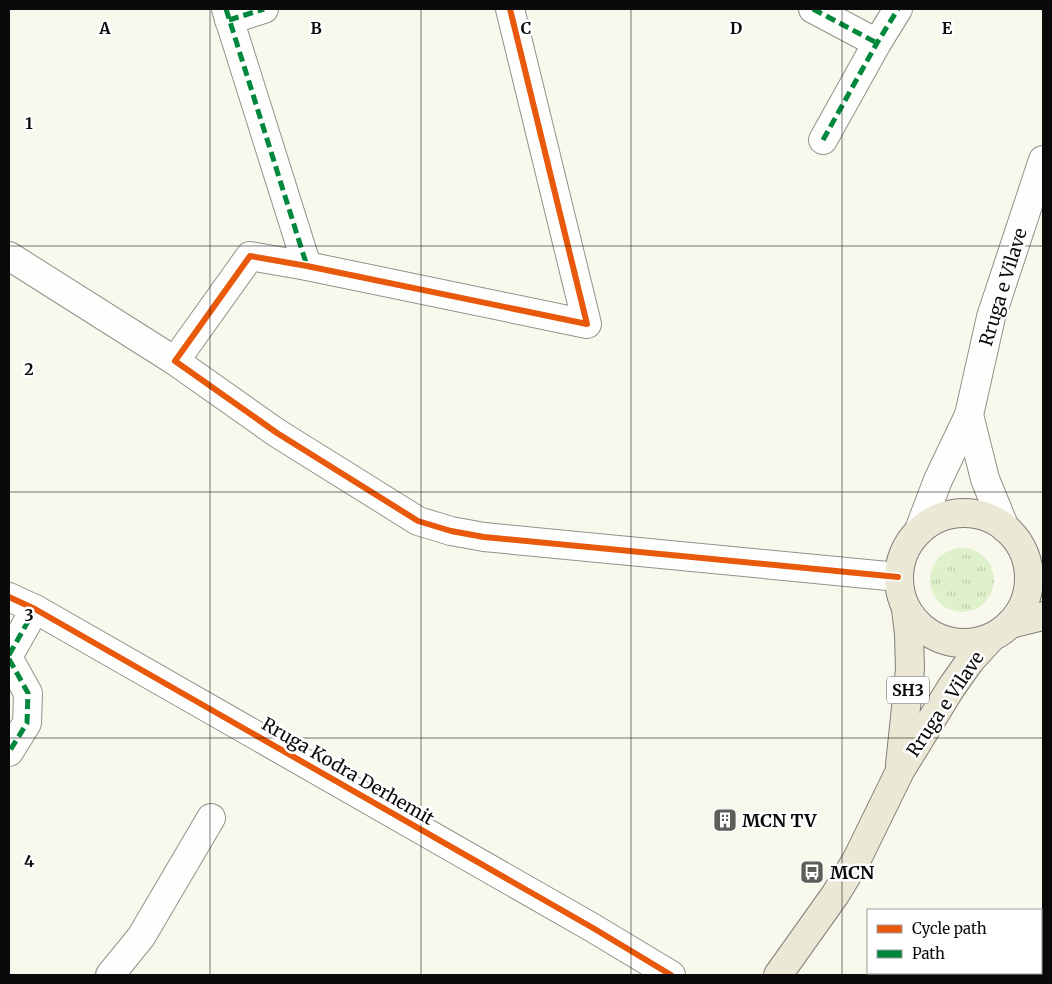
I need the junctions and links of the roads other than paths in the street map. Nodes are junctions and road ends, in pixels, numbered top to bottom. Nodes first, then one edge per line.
1 (264, 9) edge
2 (510, 9) edge
3 (813, 9) edge
4 (898, 9) edge
5 (228, 14) edge
6 (877, 43) junction
7 (823, 140) dead end
8 (1043, 160) edge
9 (9, 256) edge
10 (307, 266) junction
11 (175, 361) junction
12 (969, 415) junction
13 (919, 530) junction
14 (1012, 535) junction
15 (1043, 556) edge
16 (898, 577) junction
17 (9, 597) edge
18 (35, 609) junction
19 (906, 609) junction
20 (1043, 616) edge
21 (1001, 631) junction
22 (9, 657) edge
23 (9, 752) edge
24 (900, 771) junction
25 (211, 818) dead end
26 (110, 975) edge
27 (671, 975) edge
28 (778, 975) edge

1 - 5 street
2 - 10 street
3 - 6 street
4 - 6 street
5 - 10 street
6 - 7 street
8 - 12 street, Rruga e Vilave
9 - 11 street
10 - 11 street
11 - 16 street
12 - 13 street, Rruga e Vilave
12 - 14 street, Rruga e Vilave
13 - 14 main road
13 - 16 main road
14 - 15 main road
14 - 21 main road
16 - 19 main road
17 - 18 street, Rruga Kodra Derhemit
18 - 22 street
18 - 27 street, Rruga Kodra Derhemit
19 - 21 main road
19 - 24 main road, Rruga e Vilave / SH3
20 - 21 main road
21 - 24 main road, Rruga e Vilave / SH3
22 - 23 street
24 - 28 main road, Rruga e Vilave / SH3
25 - 26 street

